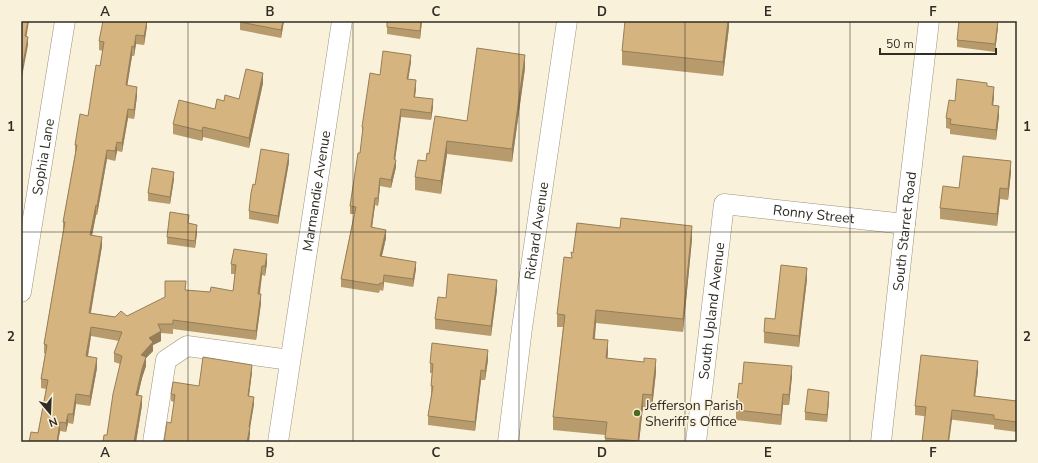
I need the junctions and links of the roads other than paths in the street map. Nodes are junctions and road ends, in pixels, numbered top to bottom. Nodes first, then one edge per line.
1 (66, 21) edge
2 (342, 21) edge
3 (567, 21) edge
4 (929, 21) edge
5 (724, 204) joint
6 (904, 224) junction
7 (21, 292) edge
8 (290, 360) junction
9 (153, 442) edge
10 (278, 442) edge
11 (508, 442) edge
12 (696, 442) edge
13 (881, 442) edge

1 - 7 street, Sophia Lane
2 - 8 street, Marmandie Avenue
3 - 11 street, Richard Avenue
4 - 6 street, South Starret Road
5 - 6 street, Ronny Street
5 - 12 street, South Upland Avenue
6 - 13 street, South Starret Road
8 - 9 street
8 - 10 street, Marmandie Avenue

